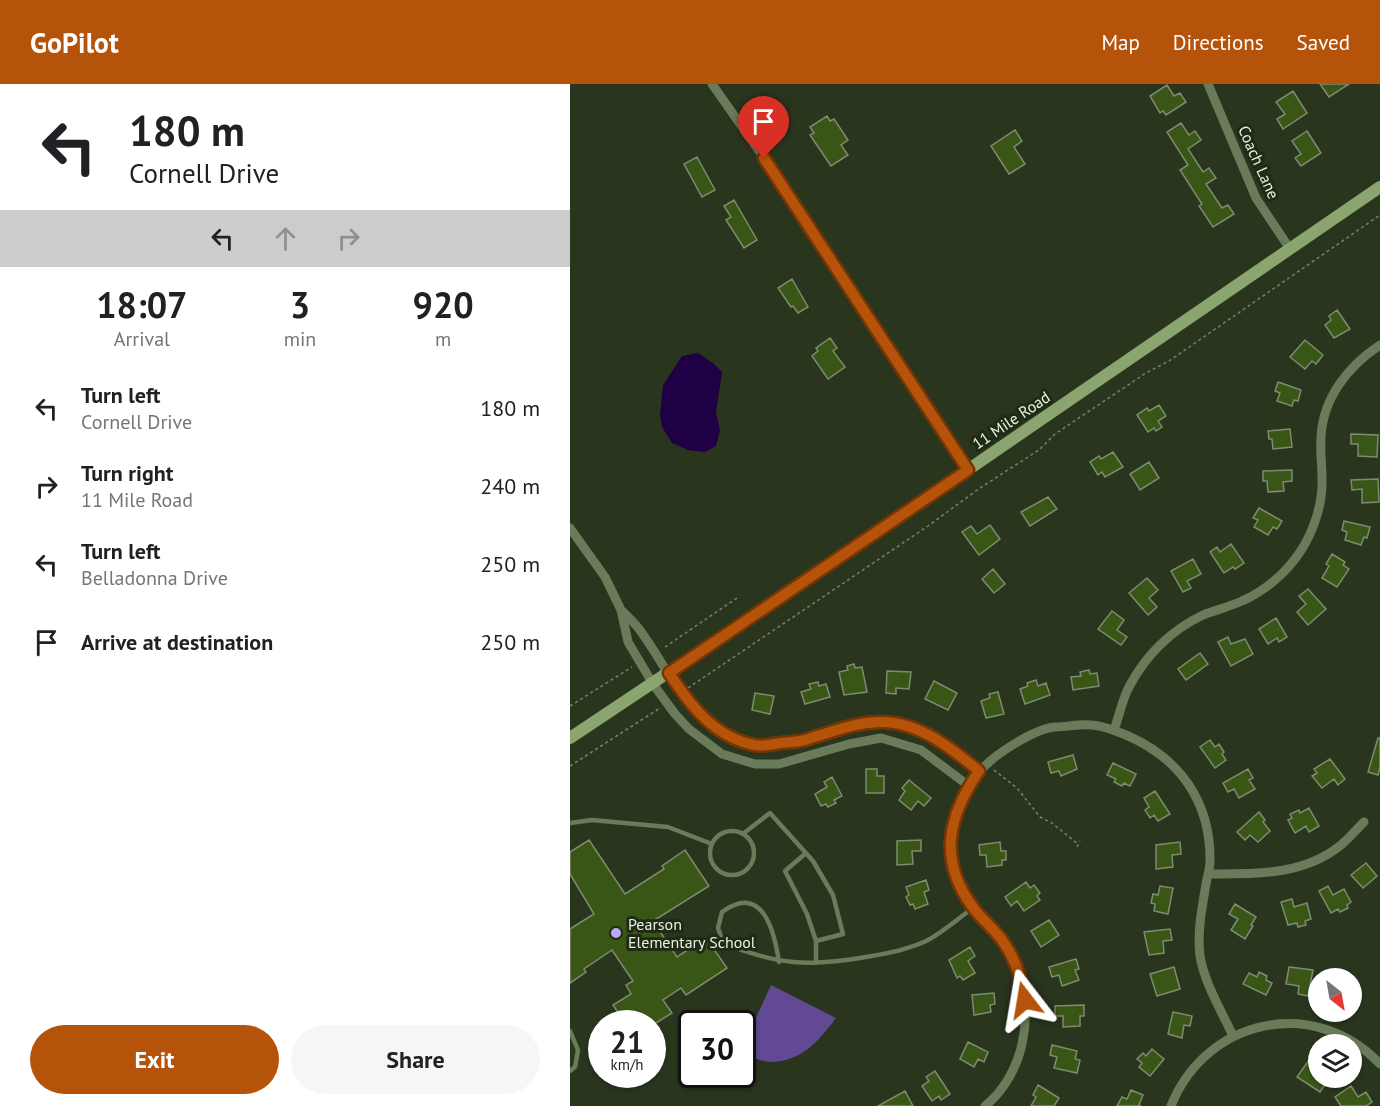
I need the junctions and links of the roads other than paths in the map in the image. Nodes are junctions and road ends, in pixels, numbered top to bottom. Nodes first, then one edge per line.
1 (712, 84) edge
2 (1208, 84) edge
3 (1380, 187) edge
4 (1290, 249) junction
5 (1380, 345) edge
6 (968, 470) junction
7 (570, 528) edge
8 (621, 609) junction
9 (669, 673) junction
10 (653, 684) junction
11 (879, 722) junction
12 (715, 728) junction
13 (1114, 730) junction
14 (929, 735) junction
15 (570, 738) edge
16 (881, 738) junction
17 (702, 740) junction
18 (807, 740) junction
19 (921, 750) junction
20 (812, 756) junction
21 (979, 771) junction
22 (969, 786) junction
23 (570, 822) edge
24 (1364, 822) dead end
25 (744, 833) junction
26 (712, 844) junction
27 (806, 854) junction
28 (1208, 874) junction
29 (973, 908) junction
30 (816, 941) junction
31 (779, 962) junction
32 (816, 963) junction
33 (570, 1031) edge
34 (1233, 1036) junction
35 (1380, 1064) edge
36 (570, 1071) edge
37 (986, 1106) edge
38 (1172, 1106) edge

1 - 6 street
2 - 4 street, Coach Lane
3 - 4 street, 11 Mile Road
4 - 6 street, 11 Mile Road
5 - 13 street
6 - 9 street, 11 Mile Road
7 - 8 street
8 - 9 street
8 - 10 street
9 - 10 street, 11 Mile Road
9 - 12 street
10 - 15 street, 11 Mile Road
10 - 17 street
11 - 14 street
11 - 16 street
11 - 18 street
12 - 17 street
12 - 18 street
13 - 21 street
13 - 28 street
14 - 19 street
14 - 21 street
16 - 19 street
16 - 20 street
17 - 20 street
18 - 20 street
19 - 22 street
21 - 22 street
22 - 29 street
23 - 26 lane
24 - 28 street
25 - 26 lane
25 - 26 lane
25 - 27 lane
27 - 30 lane
27 - 30 lane
28 - 34 street
29 - 32 lane
29 - 37 street
30 - 32 lane
31 - 31 lane
31 - 32 lane
33 - 36 lane
34 - 35 street
34 - 38 street

